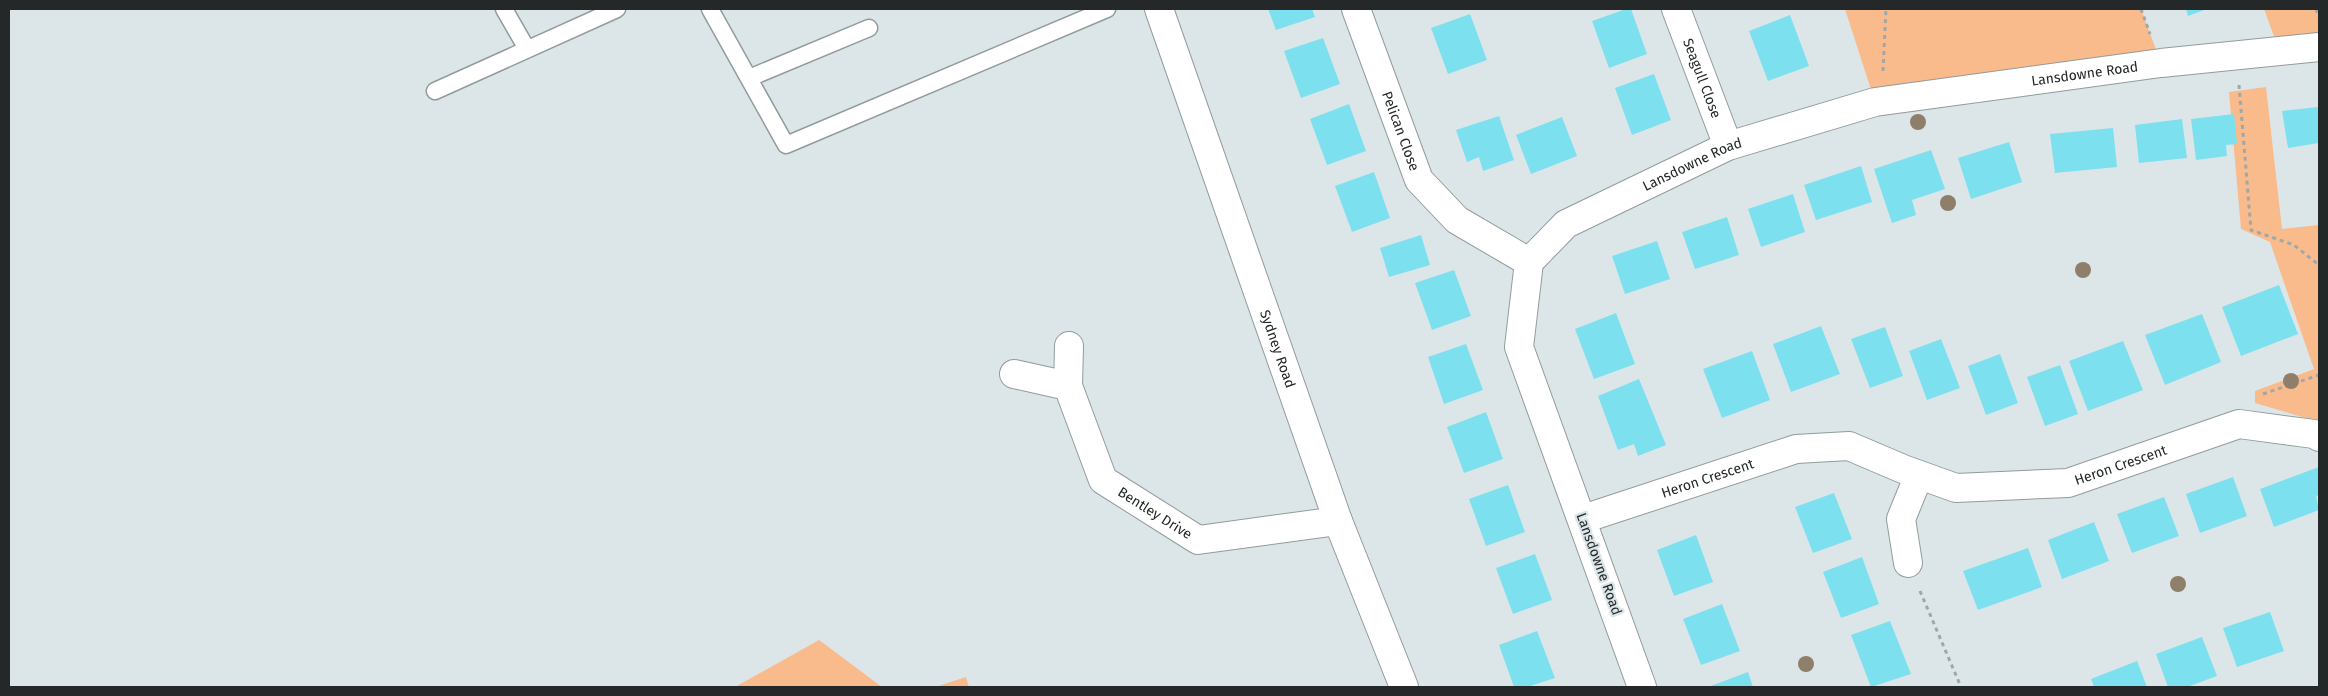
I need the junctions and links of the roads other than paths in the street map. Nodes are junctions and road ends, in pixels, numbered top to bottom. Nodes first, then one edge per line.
1 (504, 9) edge
2 (617, 9) edge
3 (710, 9) edge
4 (1107, 9) edge
5 (1159, 9) edge
6 (1356, 9) edge
7 (1676, 9) edge
8 (586, 15) edge
9 (869, 28) dead end
10 (2319, 47) edge
11 (527, 49) junction
12 (749, 78) junction
13 (435, 91) dead end
14 (1728, 146) junction
15 (1529, 262) junction
16 (1069, 346) dead end
17 (1014, 374) dead end
18 (1068, 386) junction
19 (2319, 437) edge
20 (1920, 475) junction
21 (1583, 519) junction
22 (1338, 521) junction
23 (1908, 563) road end
24 (1404, 687) edge
25 (1642, 687) edge

1 - 11 lane
2 - 8 lane
3 - 12 lane
4 - 12 lane
5 - 22 street, Sydney Road
6 - 15 street, Pelican Close
7 - 14 street, Seagull Close
8 - 11 lane
9 - 12 lane
10 - 14 street, Lansdowne Road
11 - 13 lane
14 - 15 street, Lansdowne Road
15 - 21 street, Lansdowne Road
16 - 18 street, Bentley Drive
17 - 18 street
18 - 22 street, Bentley Drive
19 - 20 street, Heron Crescent
20 - 21 street, Heron Crescent
20 - 23 street
21 - 25 street, Lansdowne Road
22 - 24 street, Sydney Road

